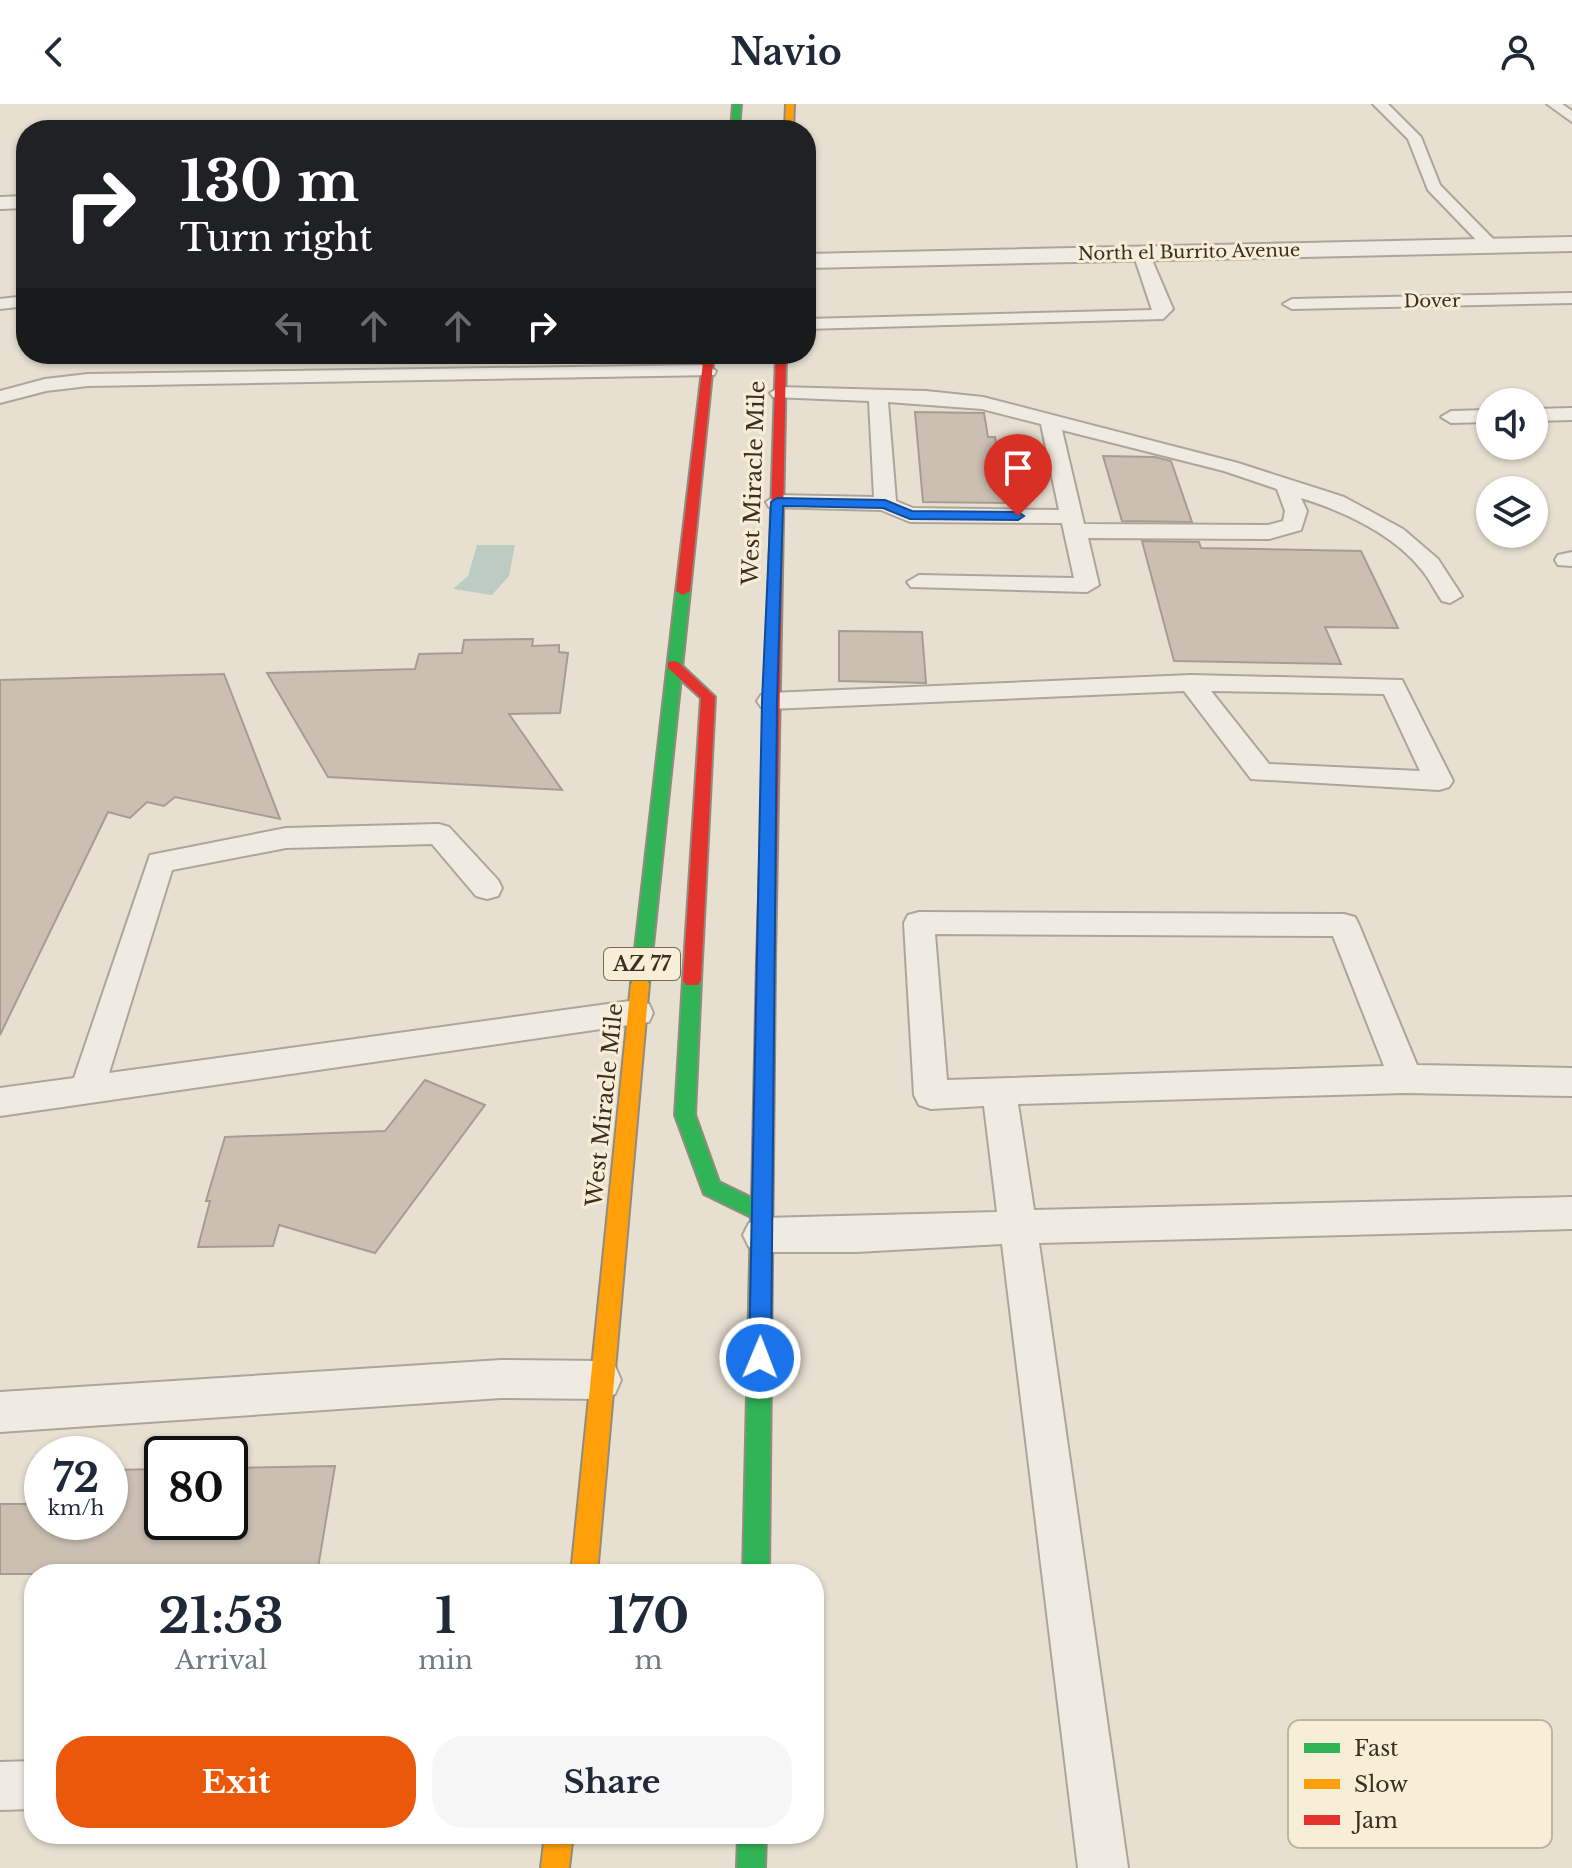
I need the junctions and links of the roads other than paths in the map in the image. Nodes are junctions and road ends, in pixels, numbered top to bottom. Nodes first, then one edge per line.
1 (1380, 104) edge
2 (1554, 104) edge
3 (1572, 118) edge
4 (1572, 244) edge
5 (1491, 246) junction
6 (1141, 253) junction
7 (816, 261) edge
8 (1572, 298) edge
9 (1292, 304) dead end
10 (816, 324) edge
11 (584, 364) edge
12 (708, 364) edge
13 (781, 364) edge
14 (780, 393) junction
15 (878, 396) junction
16 (0, 397) edge
17 (1572, 414) edge
18 (1548, 415) edge
19 (1476, 416) edge
20 (1451, 417) dead end
21 (1050, 421) junction
22 (1286, 486) junction
23 (777, 502) junction
24 (885, 504) junction
25 (1074, 524) junction
26 (919, 582) dead end
27 (1450, 596) dead end
28 (673, 665) junction
29 (1191, 683) junction
30 (770, 701) junction
31 (487, 888) dead end
32 (637, 1013) junction
33 (1406, 1079) junction
34 (1572, 1082) edge
35 (87, 1090) junction
36 (999, 1091) junction
37 (0, 1102) edge
38 (1572, 1213) edge
39 (762, 1224) junction
40 (1018, 1227) junction
41 (601, 1380) junction
42 (0, 1412) edge
43 (585, 1564) edge
44 (756, 1564) edge
45 (24, 1785) edge
46 (0, 1786) edge
47 (558, 1844) edge
48 (752, 1844) edge
49 (555, 1868) edge
50 (751, 1868) edge
51 (1103, 1868) edge

1 - 5 lane
2 - 3 lane
4 - 5 street, North el Burrito Avenue
5 - 6 street, North el Burrito Avenue
6 - 7 street, North el Burrito Avenue
6 - 10 lane
8 - 9 lane, Dover
11 - 16 lane
12 - 28 highway, West Miracle Mile / AZ 77
13 - 14 highway, West Miracle Mile
14 - 15 lane
14 - 23 highway, West Miracle Mile
15 - 21 lane
15 - 24 lane
17 - 18 lane
19 - 20 lane
21 - 22 lane
21 - 25 lane
22 - 25 lane
22 - 27 lane
23 - 24 lane
23 - 30 highway, West Miracle Mile
24 - 25 lane
25 - 26 lane
28 - 32 highway, West Miracle Mile / AZ 77
28 - 39 highway
29 - 29 lane
29 - 30 lane
30 - 39 highway, West Miracle Mile
31 - 35 lane
32 - 35 lane
32 - 41 highway, West Miracle Mile / AZ 77
33 - 34 lane
33 - 36 lane
33 - 36 lane
35 - 37 lane
36 - 40 lane
38 - 40 lane
39 - 40 lane
39 - 44 highway, West Miracle Mile
40 - 51 lane
41 - 42 lane
41 - 43 highway, West Miracle Mile / AZ 77
45 - 46 lane
47 - 49 highway
48 - 50 highway

